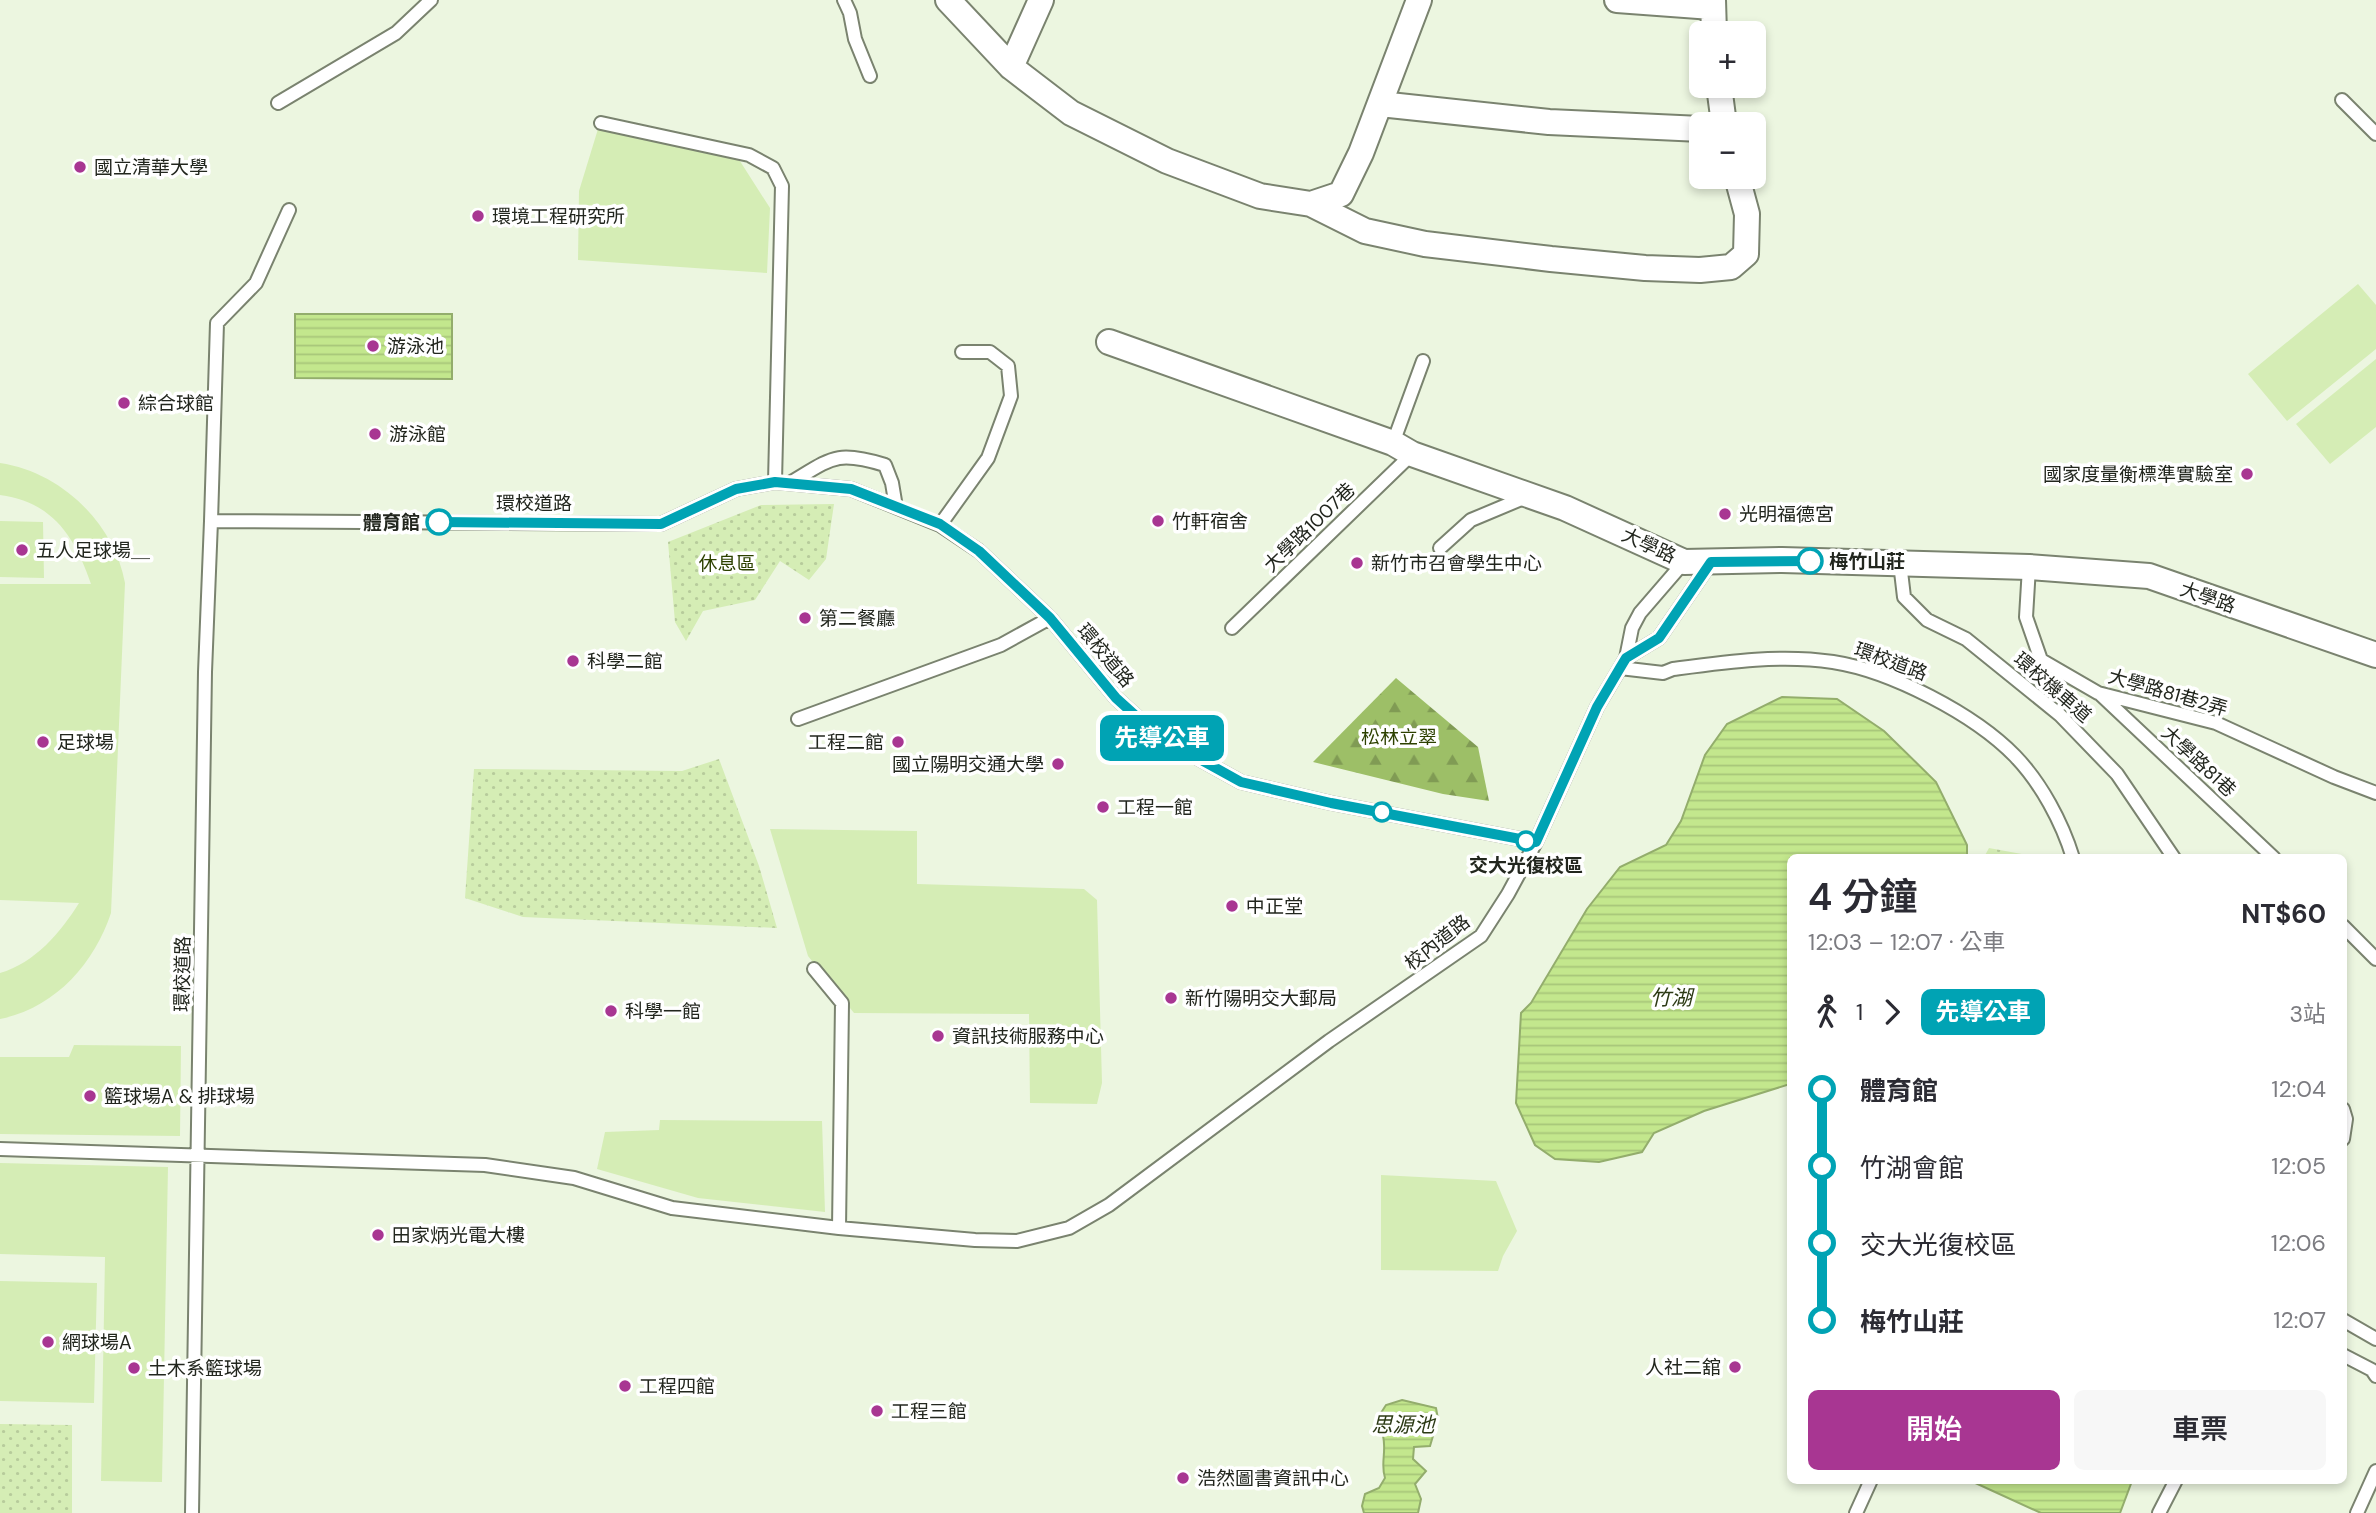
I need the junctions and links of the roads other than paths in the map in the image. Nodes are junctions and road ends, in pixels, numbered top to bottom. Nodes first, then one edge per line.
1 (431, 0) edge
2 (844, 0) edge
3 (948, 0) edge
4 (1041, 0) edge
5 (1419, 0) edge
6 (1617, 0) edge
7 (1712, 4) edge
8 (973, 10) edge
9 (1012, 67) junction
10 (870, 76) dead end
11 (2342, 100) dead end
12 (278, 103) dead end
13 (1380, 104) junction
14 (601, 123) dead end
15 (1689, 128) edge
16 (2376, 134) edge
17 (1740, 189) edge
18 (1311, 204) junction
19 (289, 210) dead end
20 (1109, 342) dead end
21 (962, 352) dead end
22 (1423, 361) dead end
23 (1403, 449) junction
24 (775, 482) junction
25 (790, 483) junction
26 (1530, 495) junction
27 (896, 507) junction
28 (211, 521) junction
29 (940, 524) junction
30 (1440, 548) dead end
31 (1684, 562) junction
32 (1711, 562) junction
33 (1900, 563) junction
34 (2029, 567) junction
35 (1050, 618) junction
36 (1232, 628) dead end
37 (2376, 655) edge
38 (1623, 663) junction
39 (2098, 693) junction
40 (798, 719) dead end
41 (2376, 793) edge
42 (1536, 842) junction
43 (2071, 854) edge
44 (2171, 854) edge
45 (2270, 854) edge
46 (2347, 930) edge
47 (2376, 959) edge
48 (814, 969) dead end
49 (0, 1149) edge
50 (197, 1155) junction
51 (839, 1228) junction
52 (2347, 1322) edge
53 (2376, 1339) edge
54 (2347, 1357) edge
55 (2376, 1376) edge
56 (2376, 1471) edge
57 (1869, 1484) edge
58 (2174, 1484) edge
59 (192, 1513) edge
60 (1856, 1513) edge
61 (2159, 1513) edge
62 (2357, 1513) edge

1 - 12 lane
2 - 10 lane
3 - 8 street
4 - 9 street
5 - 13 street
6 - 7 street
8 - 9 street
9 - 18 street
11 - 16 lane
13 - 15 street
13 - 18 street
14 - 24 lane
17 - 18 street
19 - 28 lane
20 - 23 street, 大學路
21 - 29 lane
22 - 23 lane
23 - 26 street, 大學路
23 - 36 lane, 大學路1007巷
24 - 25 lane, 環校道路
24 - 28 lane, 環校道路
25 - 27 lane, 環校道路
25 - 27 lane
26 - 30 lane
26 - 31 street, 大學路
27 - 29 lane, 環校道路
28 - 50 lane, 環校道路
29 - 35 lane, 環校道路
31 - 32 street, 大學路
31 - 38 lane
32 - 33 street, 大學路
32 - 38 lane
33 - 34 street, 大學路
33 - 44 lane, 環校機車道
34 - 37 street, 大學路
34 - 39 lane, 大學路81巷2弄
35 - 40 lane
35 - 42 lane, 環校道路
38 - 42 lane
38 - 43 lane, 環校道路
39 - 41 lane, 大學路81巷2弄
39 - 45 lane, 大學路81巷
42 - 51 lane, 校內道路
46 - 47 lane
48 - 51 lane
49 - 50 lane, 校內道路
50 - 51 lane, 校內道路
50 - 59 lane, 環校道路
52 - 53 lane
54 - 55 lane
56 - 62 lane
57 - 60 lane
58 - 61 lane

